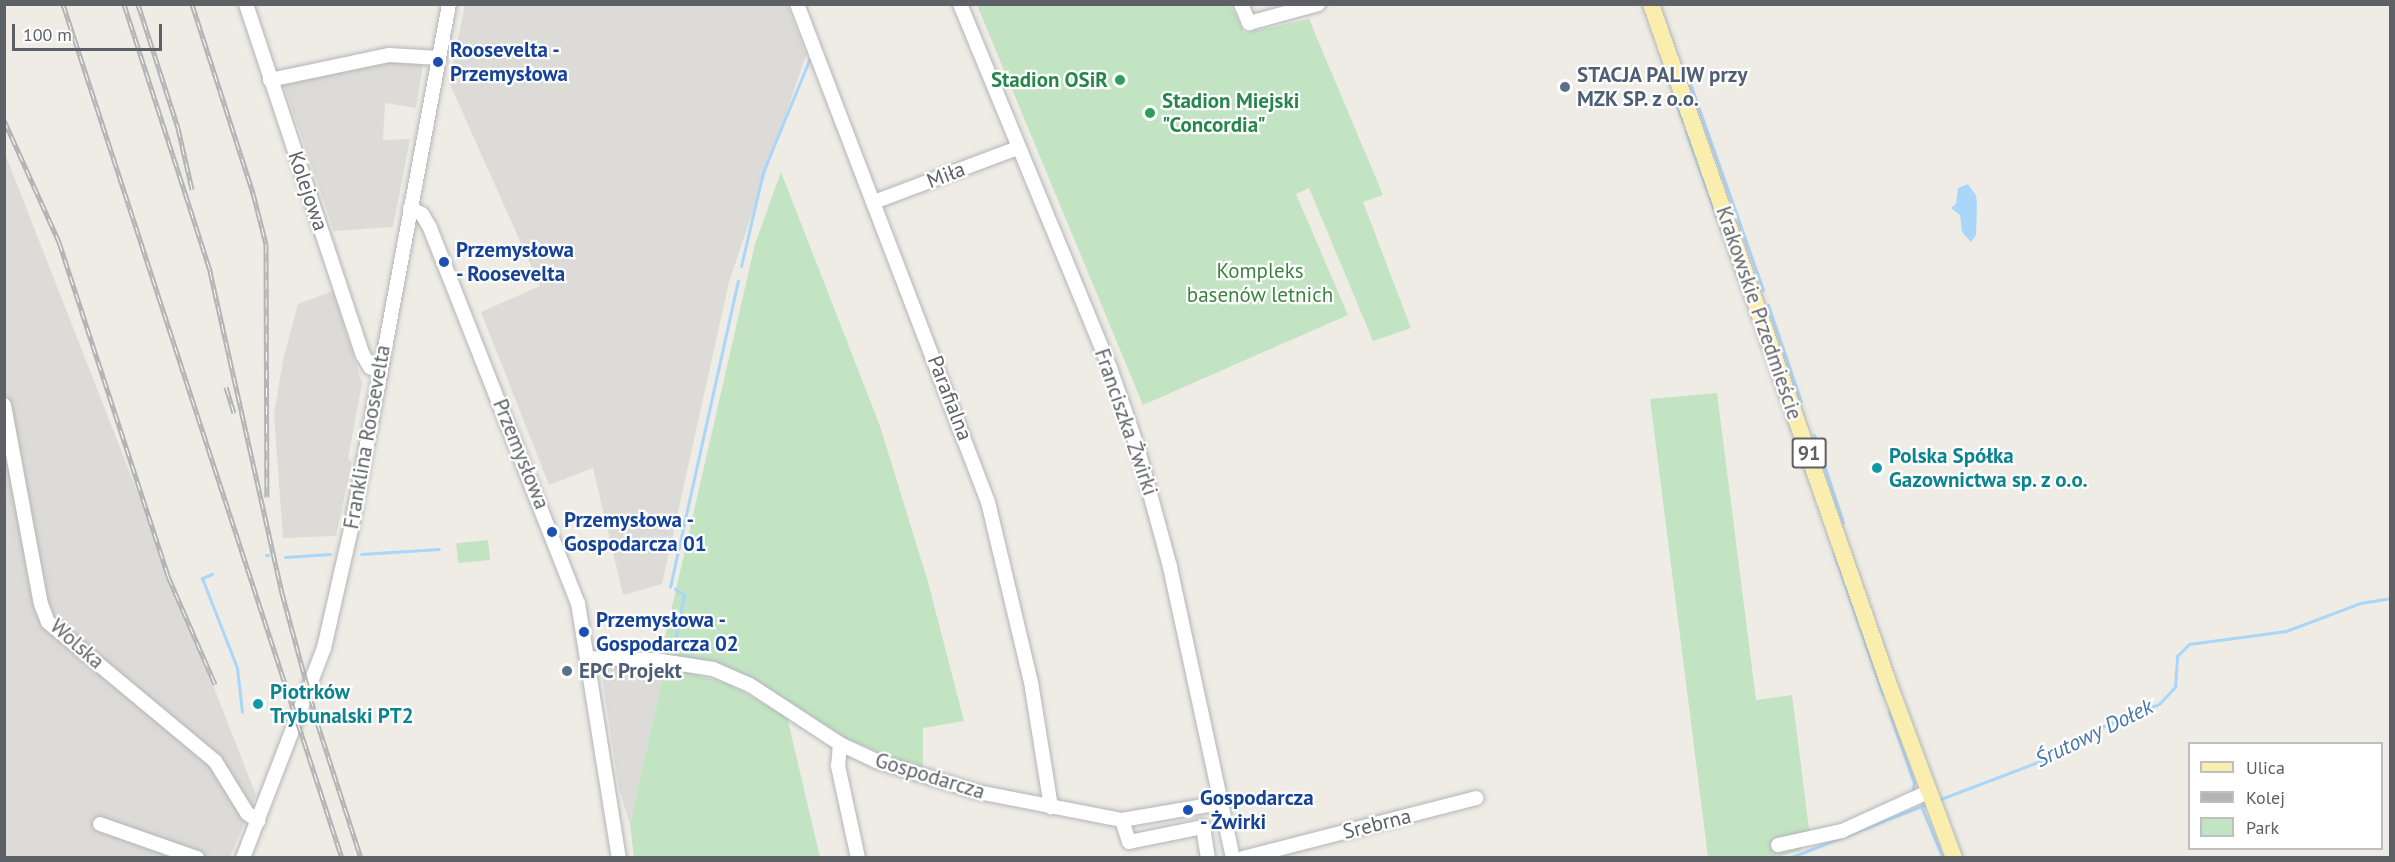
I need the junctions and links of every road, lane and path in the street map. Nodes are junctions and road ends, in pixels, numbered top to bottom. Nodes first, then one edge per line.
1 (246, 4) edge
2 (449, 4) edge
3 (797, 4) edge
4 (960, 4) edge
5 (1241, 4) edge
6 (1651, 4) edge
7 (1308, 6) edge
8 (439, 58) junction
9 (270, 80) junction
10 (1018, 148) junction
11 (874, 202) junction
12 (410, 208) junction
13 (380, 371) junction
14 (4, 405) edge
15 (588, 658) junction
16 (840, 744) junction
17 (1928, 792) junction
18 (1476, 798) dead end
19 (1220, 803) junction
20 (1051, 807) junction
21 (1122, 820) junction
22 (258, 821) junction
23 (100, 824) dead end
24 (1778, 845) dead end
25 (1236, 856) edge
26 (197, 858) edge
27 (243, 858) edge
28 (619, 858) edge
29 (858, 858) edge
30 (1208, 858) edge
31 (1216, 858) edge
32 (1954, 858) edge

1 - 9 street, Kolejowa
2 - 8 street, Franklina Roosevelta
3 - 11 street, Parafialna
4 - 10 street, Franciszka Żwirki
5 - 7 street
6 - 17 main road, Krakowskie Przedmieście / 91
8 - 9 street
8 - 12 street, Franklina Roosevelta
9 - 13 street, Kolejowa
10 - 11 street, Miła
10 - 19 street, Franciszka Żwirki
11 - 20 street, Parafialna
12 - 13 street, Franklina Roosevelta
12 - 15 street, Przemysłowa
13 - 22 street, Franklina Roosevelta
14 - 22 street, Wolska
15 - 16 street, Gospodarcza
15 - 28 street, Przemysłowa
16 - 20 street, Gospodarcza
16 - 29 street
17 - 24 street
17 - 32 main road, Krakowskie Przedmieście / 91
18 - 25 street, Srebrna
19 - 21 street, Gospodarcza
19 - 25 street, Franciszka Żwirki
20 - 21 street, Gospodarcza
21 - 30 street
22 - 27 street, Franklina Roosevelta
23 - 26 street
25 - 31 street, Srebrna

